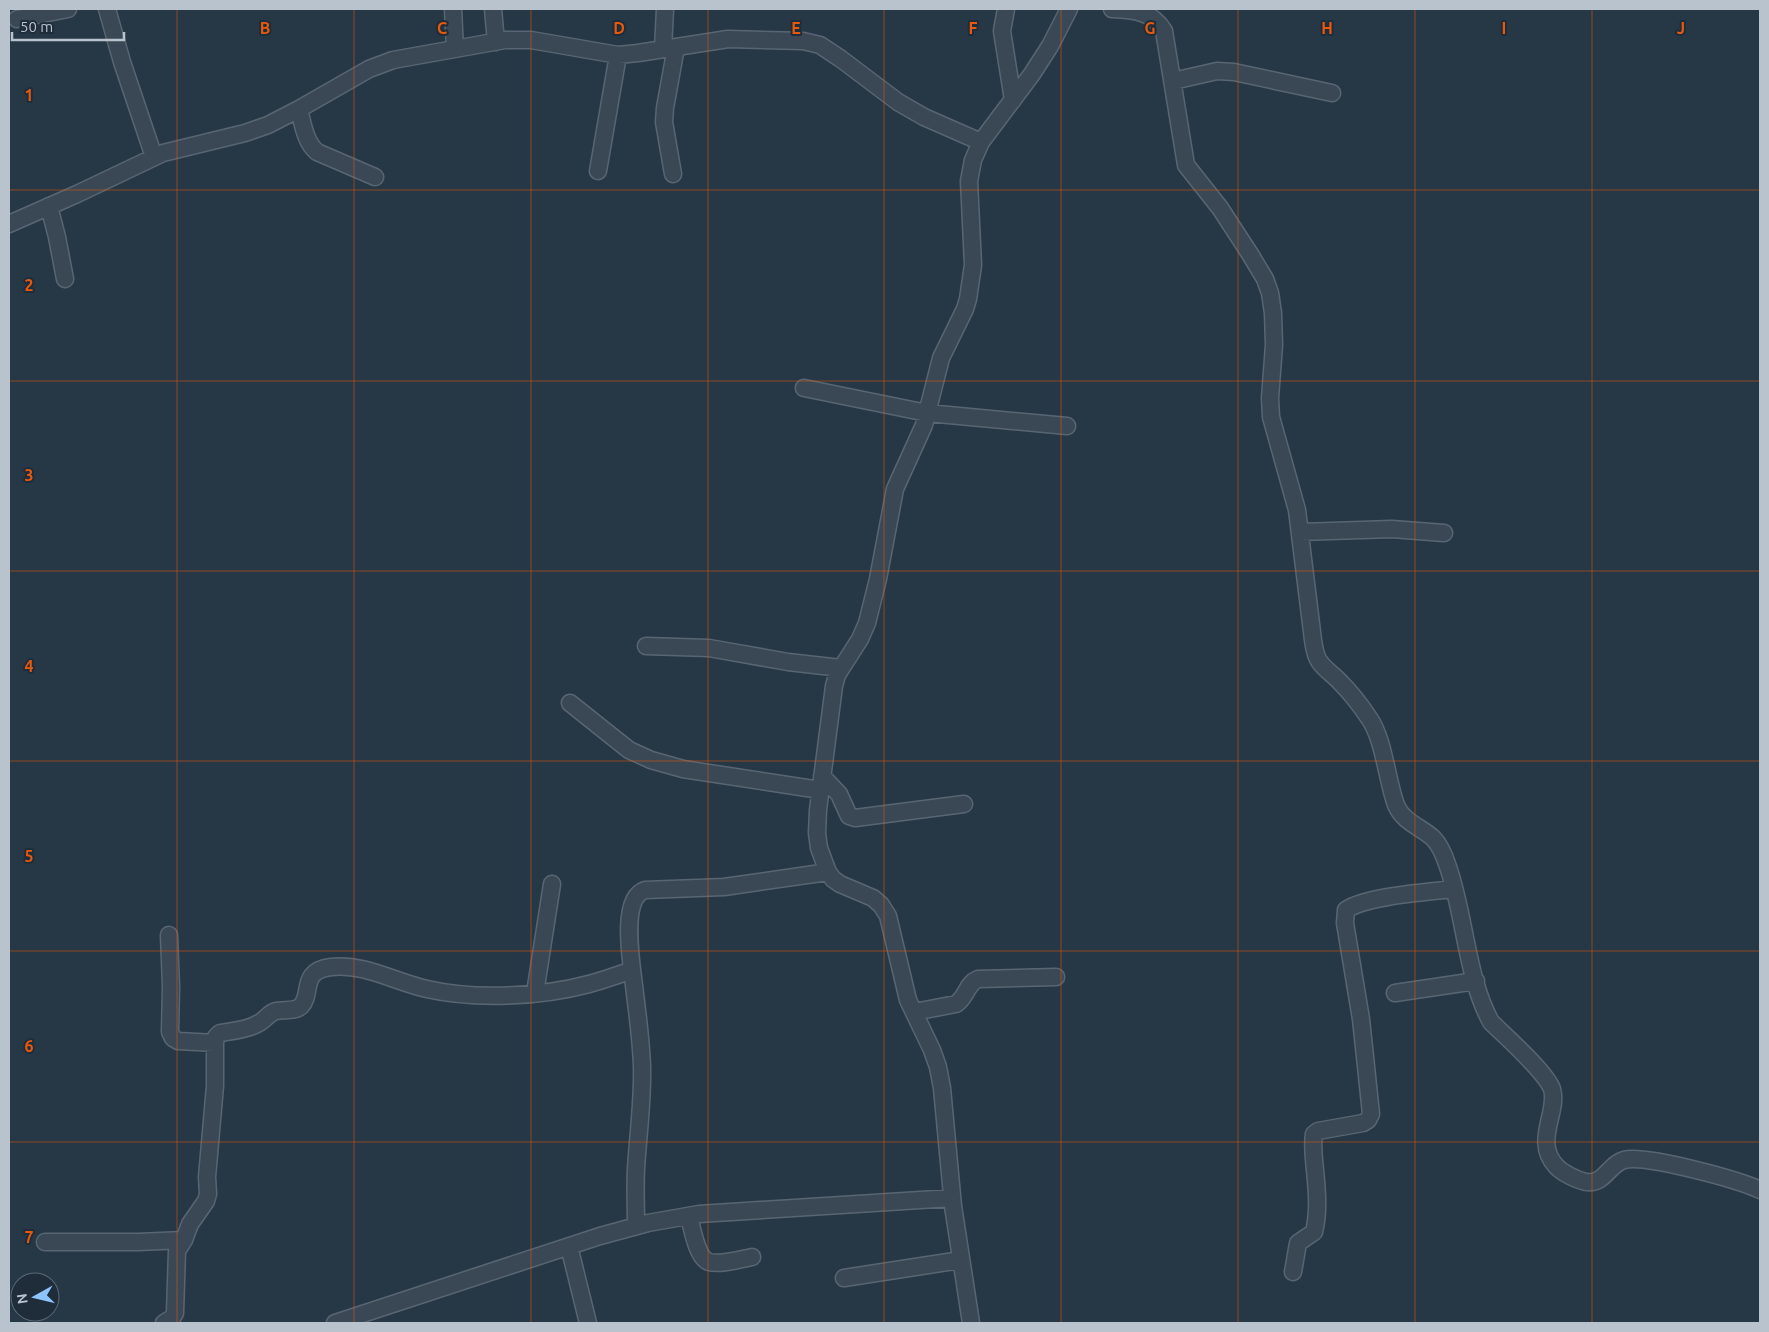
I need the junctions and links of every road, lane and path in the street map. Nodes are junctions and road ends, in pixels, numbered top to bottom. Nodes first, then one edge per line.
1 (68, 9) edge
2 (107, 9) edge
3 (453, 9) edge
4 (493, 9) edge
5 (665, 9) edge
6 (1006, 9) edge
7 (1069, 9) edge
8 (1112, 9) edge
9 (17, 18) dead end
10 (496, 42) junction
11 (670, 48) junction
12 (455, 49) junction
13 (618, 55) junction
14 (1173, 81) junction
15 (1332, 93) dead end
16 (1013, 100) junction
17 (299, 109) junction
18 (981, 142) junction
19 (154, 157) junction
20 (598, 171) dead end
21 (673, 174) dead end
22 (375, 177) dead end
23 (49, 206) junction
24 (9, 224) edge
25 (65, 279) dead end
26 (804, 388) dead end
27 (927, 412) junction
28 (1067, 426) dead end
29 (1300, 532) junction
30 (1444, 533) dead end
31 (646, 646) dead end
32 (841, 668) junction
33 (570, 703) dead end
34 (821, 783) junction
35 (964, 804) dead end
36 (828, 872) junction
37 (552, 884) dead end
38 (1454, 889) junction
39 (169, 935) dead end
40 (632, 970) junction
41 (1056, 976) dead end
42 (1476, 981) junction
43 (536, 993) junction
44 (1395, 993) dead end
45 (914, 1012) junction
46 (215, 1043) junction
47 (1760, 1190) edge
48 (952, 1198) junction
49 (689, 1216) junction
50 (636, 1226) junction
51 (184, 1240) junction
52 (45, 1242) dead end
53 (570, 1246) junction
54 (752, 1257) dead end
55 (961, 1260) junction
56 (1293, 1272) dead end
57 (844, 1278) dead end
58 (352, 1321) edge
59 (164, 1323) edge
60 (335, 1323) edge
61 (588, 1323) edge
62 (971, 1323) edge

1 - 9 street
2 - 19 street
3 - 12 street
4 - 10 street
5 - 11 street
6 - 16 street
7 - 16 street
8 - 14 street
10 - 12 street
10 - 13 street
11 - 13 street
11 - 18 street
11 - 21 street
12 - 17 street
13 - 20 street
14 - 15 street
14 - 29 street
16 - 18 street
17 - 19 street
17 - 22 street
18 - 27 street
19 - 23 street
23 - 24 street
23 - 25 street
26 - 27 street
27 - 28 street
27 - 32 street
29 - 30 street
29 - 38 street
31 - 32 street
32 - 34 street
33 - 34 street
34 - 35 street
34 - 36 street
36 - 40 street
36 - 45 street
37 - 43 street
38 - 42 street
38 - 56 street
39 - 46 street
40 - 43 street
40 - 50 street
41 - 45 street
42 - 44 street
42 - 47 street
43 - 46 street
45 - 48 street
46 - 51 street
48 - 49 street
48 - 55 street
49 - 50 street
49 - 54 street
50 - 53 street
51 - 52 street
51 - 59 street
53 - 58 street
53 - 61 street
55 - 57 street
55 - 62 street
58 - 60 street

